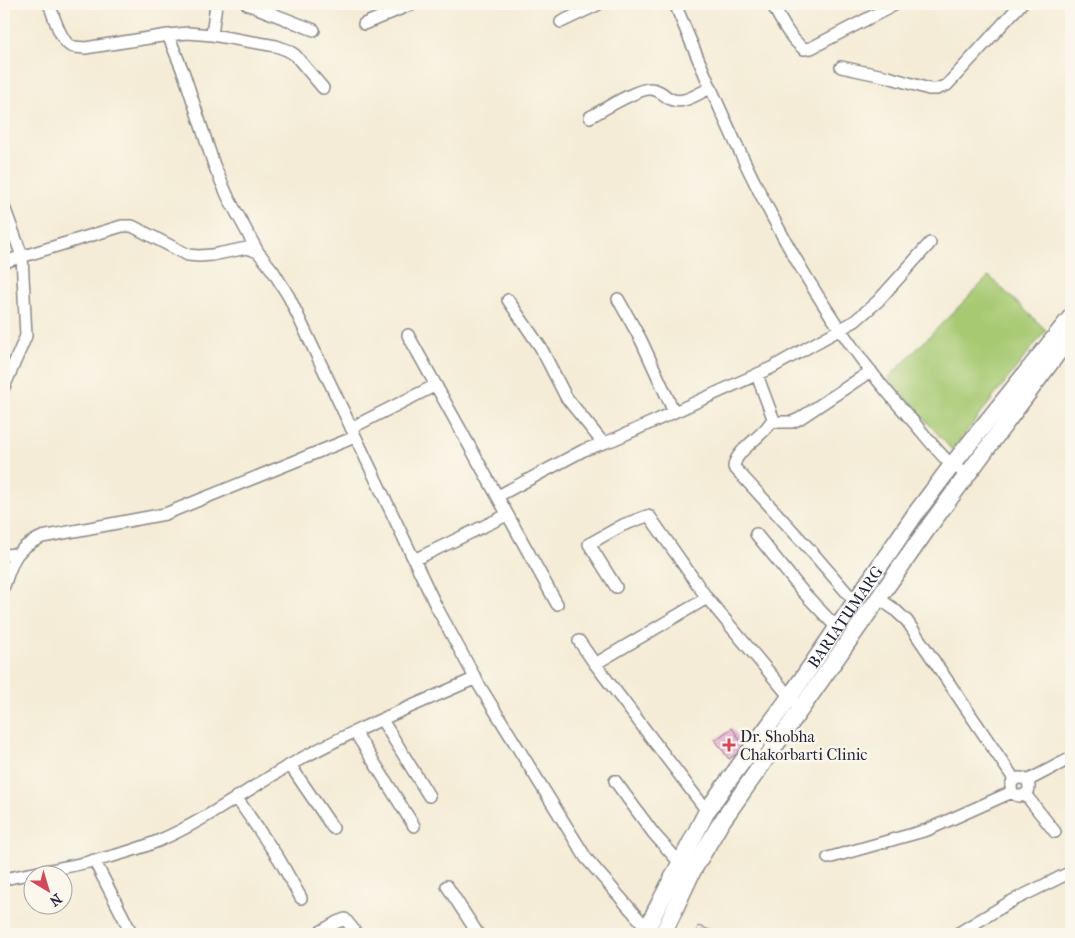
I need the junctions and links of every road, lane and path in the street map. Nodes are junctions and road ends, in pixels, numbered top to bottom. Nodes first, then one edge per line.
1 (49, 4) edge
2 (216, 4) edge
3 (247, 4) edge
4 (412, 4) edge
5 (600, 4) edge
6 (675, 4) edge
7 (772, 4) edge
8 (896, 4) edge
9 (1021, 4) edge
10 (561, 22) dead end
11 (364, 24) dead end
12 (314, 30) dead end
13 (168, 35) junction
14 (212, 35) junction
15 (841, 67) dead end
16 (323, 88) dead end
17 (710, 88) junction
18 (590, 117) dead end
19 (4, 207) edge
20 (930, 242) dead end
21 (258, 252) junction
22 (22, 256) junction
23 (4, 262) edge
24 (618, 299) dead end
25 (508, 300) dead end
26 (1071, 317) edge
27 (841, 329) junction
28 (408, 335) dead end
29 (1071, 335) edge
30 (871, 371) junction
31 (757, 375) junction
32 (436, 385) junction
33 (4, 387) edge
34 (674, 412) junction
35 (771, 422) junction
36 (353, 432) junction
37 (603, 442) junction
38 (952, 465) junction
39 (968, 475) junction
40 (498, 496) junction
41 (507, 515) junction
42 (756, 534) dead end
43 (17, 554) junction
44 (4, 555) edge
45 (414, 560) junction
46 (4, 586) edge
47 (616, 587) dead end
48 (707, 598) junction
49 (878, 598) junction
50 (855, 602) junction
51 (557, 604) dead end
52 (837, 628) junction
53 (579, 641) dead end
54 (595, 664) junction
55 (476, 678) junction
56 (795, 703) junction
57 (382, 720) junction
58 (355, 732) junction
59 (1071, 758) edge
60 (290, 765) junction
61 (1014, 779) junction
62 (1027, 781) junction
63 (615, 782) dead end
64 (1012, 792) junction
65 (1025, 794) junction
66 (429, 796) dead end
67 (236, 797) junction
68 (707, 811) junction
69 (414, 826) dead end
70 (333, 828) dead end
71 (1055, 832) dead end
72 (828, 858) dead end
73 (94, 860) junction
74 (680, 863) junction
75 (1071, 872) edge
76 (4, 879) edge
77 (447, 886) dead end
78 (300, 898) dead end
79 (320, 932) dead end
80 (652, 933) edge
81 (132, 934) edge
82 (357, 934) edge
83 (478, 934) edge
84 (957, 934) edge

1 - 13 street
2 - 14 street
3 - 12 street
4 - 11 street
5 - 10 street
6 - 17 street
7 - 8 street
9 - 15 street
13 - 14 street
13 - 21 street
14 - 16 street
17 - 18 street
17 - 27 street
19 - 22 street
20 - 27 street
21 - 22 street
21 - 36 street
22 - 23 street
22 - 33 street
24 - 34 street
25 - 37 street
26 - 38 main road, BARIATUMARG
27 - 30 street
27 - 31 street
28 - 32 street
29 - 39 main road, BARIATUMARG
30 - 35 street
30 - 38 street
31 - 34 street
31 - 35 street
32 - 36 street
32 - 40 street
34 - 37 street
35 - 50 street
36 - 43 street
36 - 45 street
37 - 40 street
38 - 39 street
38 - 50 main road, BARIATUMARG
39 - 49 main road, BARIATUMARG
40 - 41 street
41 - 45 street
41 - 51 street
42 - 52 street
43 - 44 street
43 - 46 street
45 - 55 street
47 - 48 street
48 - 54 street
48 - 56 street
49 - 56 main road, BARIATUMARG
49 - 61 street
50 - 52 main road, BARIATUMARG
52 - 56 main road, BARIATUMARG
53 - 54 street
54 - 68 street
55 - 57 street
55 - 80 street
56 - 68 main road, BARIATUMARG
56 - 80 main road, BARIATUMARG
57 - 58 street
57 - 66 street
58 - 60 street
58 - 69 street
59 - 62 street
60 - 67 street
60 - 70 street
61 - 62 street
61 - 64 street
62 - 65 street
63 - 74 street
64 - 65 street
64 - 72 street
65 - 71 street
67 - 73 street
67 - 78 street
68 - 74 main road, BARIATUMARG
73 - 76 street
73 - 81 street
74 - 80 main road, BARIATUMARG
75 - 84 street
77 - 83 street
79 - 82 street

